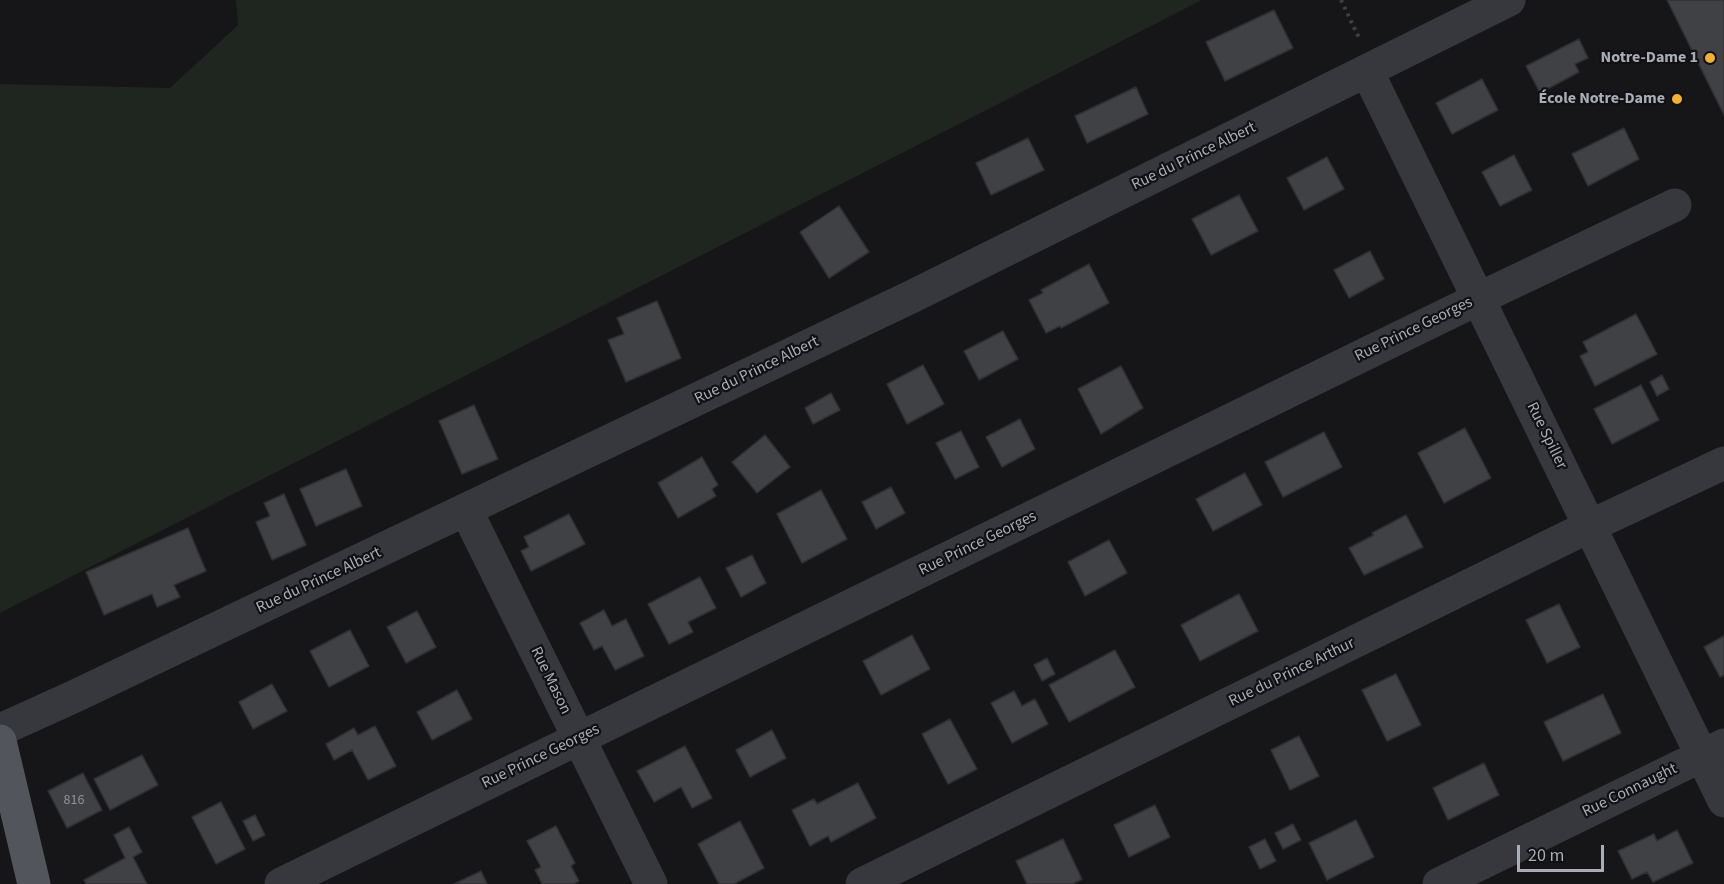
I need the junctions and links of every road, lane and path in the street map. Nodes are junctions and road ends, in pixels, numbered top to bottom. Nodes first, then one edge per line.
1 (1341, 0) edge
2 (1509, 0) edge
3 (1365, 60) junction
4 (1675, 205) dead end
5 (1480, 298) junction
6 (1724, 463) edge
7 (466, 510) junction
8 (1590, 526) junction
9 (0, 730) edge
10 (579, 739) junction
11 (0, 741) edge
12 (1713, 750) edge
13 (6, 799) edge
14 (1724, 801) edge
15 (34, 884) edge
16 (281, 884) edge
17 (651, 884) edge
18 (862, 884) edge
19 (1439, 884) edge

1 - 3 path
2 - 3 street, Rue du Prince Albert
3 - 5 street, Rue Spiller
3 - 7 street, Rue du Prince Albert
4 - 5 street, Rue Prince Georges
5 - 8 street, Rue Spiller
5 - 10 street, Rue Prince Georges
6 - 8 street, Rue du Prince Arthur
7 - 9 street, Rue du Prince Albert
7 - 10 street, Rue Mason
8 - 12 street, Rue Spiller
8 - 18 street, Rue du Prince Arthur
10 - 16 street, Rue Prince Georges
10 - 17 street, Rue Mason
11 - 13 main road
12 - 14 street, Rue Spiller
12 - 19 street, Rue Connaught
13 - 15 main road

